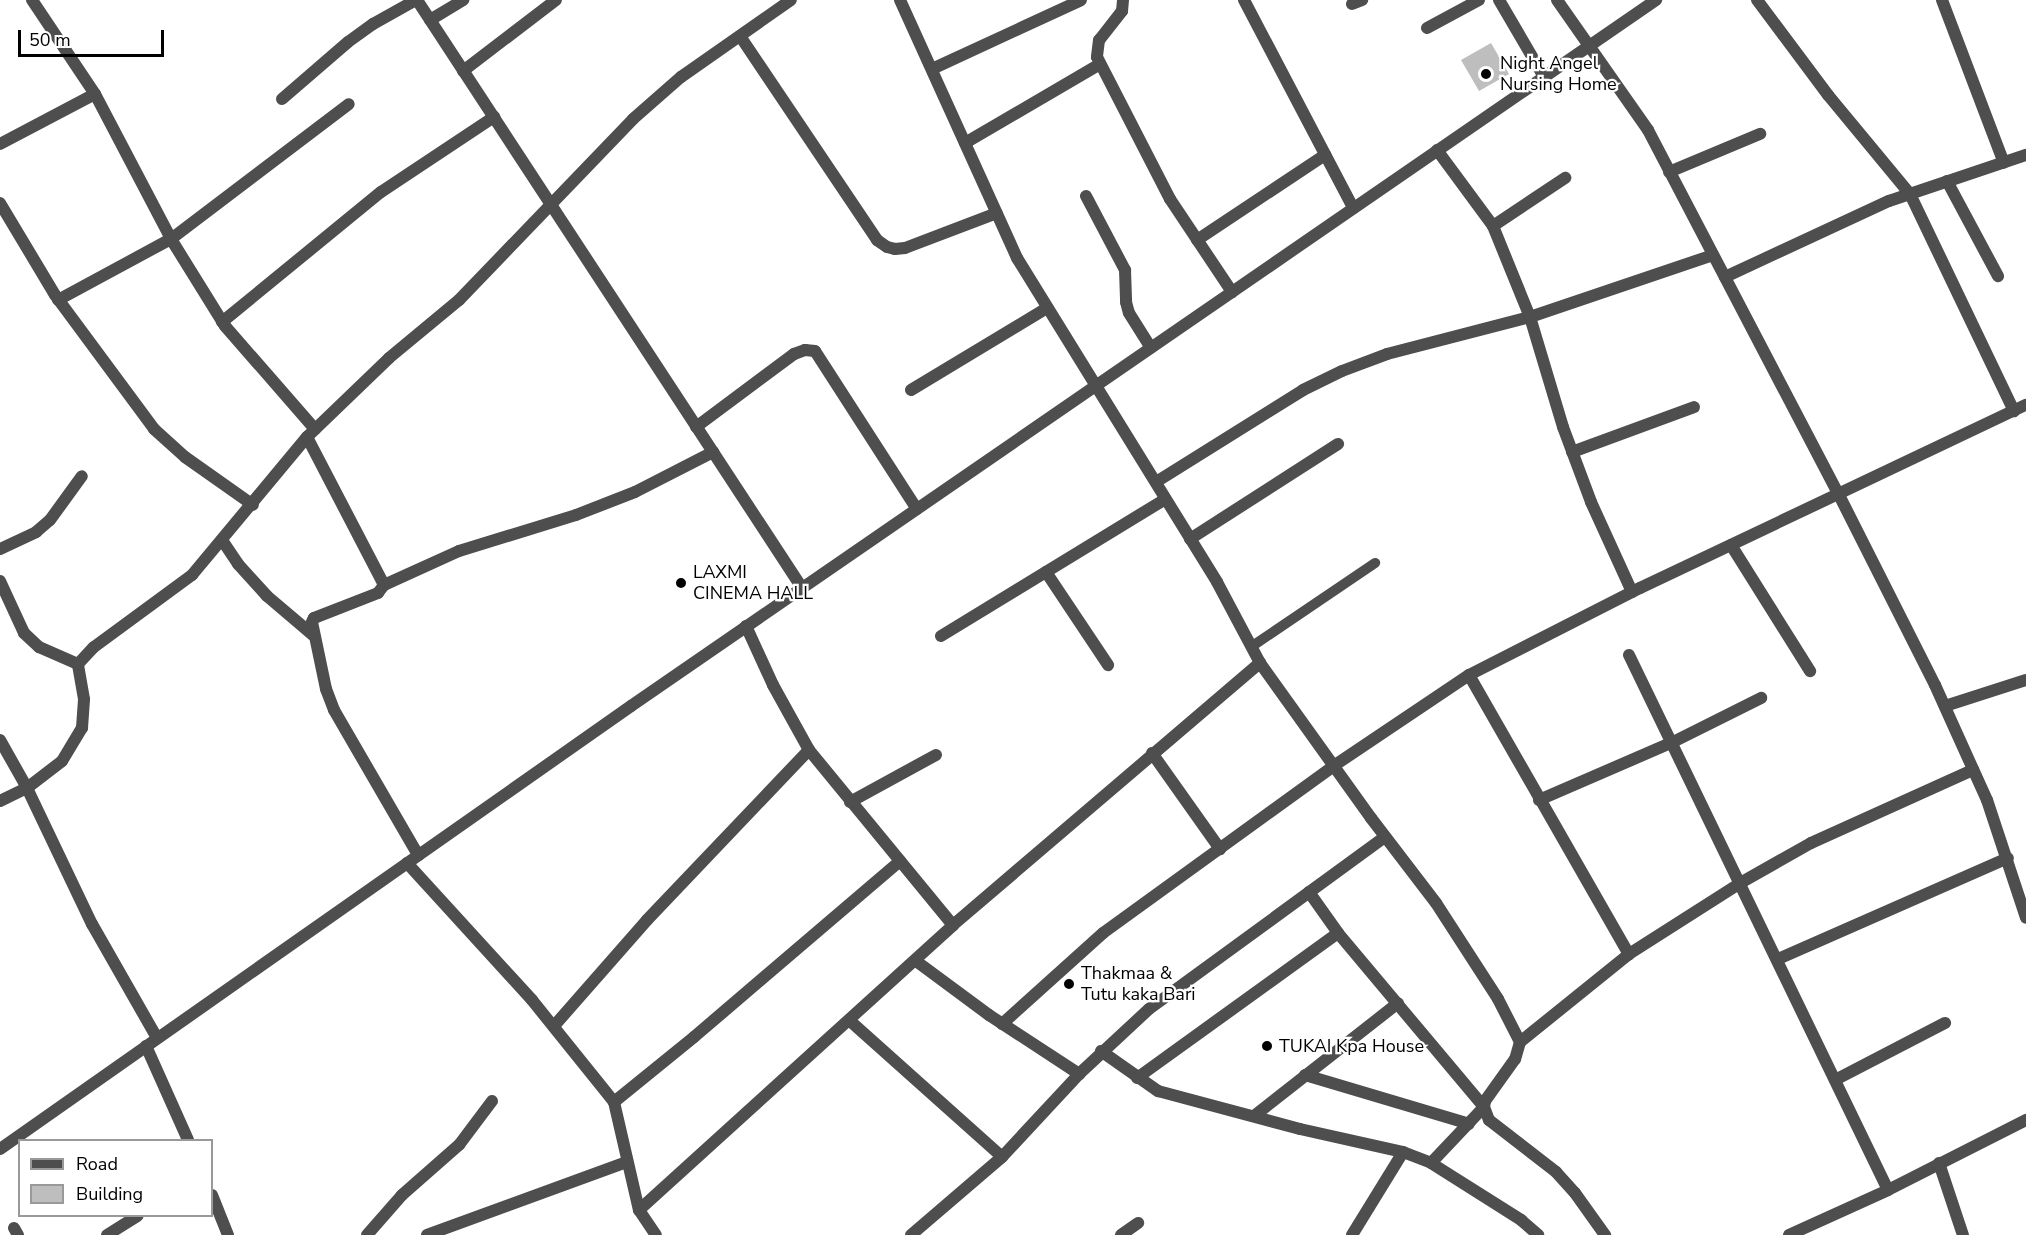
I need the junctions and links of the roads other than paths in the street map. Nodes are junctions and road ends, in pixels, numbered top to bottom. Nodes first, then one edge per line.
1 (32, 0) edge
2 (416, 0) edge
3 (463, 0) edge
4 (556, 0) edge
5 (791, 0) edge
6 (900, 0) edge
7 (1081, 0) edge
8 (1123, 0) edge
9 (1479, 0) edge
10 (1499, 0) edge
11 (1557, 0) edge
12 (1656, 0) edge
13 (1757, 0) edge
14 (1942, 0) edge
15 (1246, 1) edge
16 (430, 20) junction
17 (1427, 28) dead end
18 (740, 36) junction
19 (1589, 46) junction
20 (1100, 64) junction
21 (932, 69) junction
22 (463, 70) junction
23 (1544, 77) junction
24 (95, 94) junction
25 (282, 99) dead end
26 (349, 104) dead end
27 (494, 117) junction
28 (1760, 134) dead end
29 (965, 143) junction
30 (0, 144) edge
31 (1437, 150) junction
32 (1325, 155) junction
33 (2026, 155) edge
34 (2004, 163) junction
35 (1669, 172) junction
36 (1565, 178) dead end
37 (1947, 181) junction
38 (1910, 194) junction
39 (1086, 196) dead end
40 (0, 203) edge
41 (550, 204) junction
42 (1353, 208) junction
43 (997, 213) junction
44 (1494, 226) junction
45 (171, 239) junction
46 (1197, 240) junction
47 (1713, 255) junction
48 (1998, 276) dead end
49 (1725, 277) junction
50 (1232, 292) junction
51 (58, 300) junction
52 (1047, 308) junction
53 (1530, 317) junction
54 (222, 322) junction
55 (1151, 348) junction
56 (1096, 385) junction
57 (911, 390) dead end
58 (2026, 405) edge
59 (1694, 407) dead end
60 (2014, 411) junction
61 (696, 427) junction
62 (311, 433) junction
63 (1338, 444) dead end
64 (712, 452) junction
65 (1572, 452) junction
66 (82, 476) dead end
67 (1156, 482) junction
68 (1838, 494) junction
69 (1164, 500) junction
70 (253, 504) junction
71 (917, 509) junction
72 (1190, 539) junction
73 (222, 540) junction
74 (1731, 545) junction
75 (0, 549) edge
76 (1375, 563) dead end
77 (1046, 572) junction
78 (0, 581) edge
79 (384, 585) junction
80 (802, 588) junction
81 (1632, 592) junction
82 (746, 626) junction
83 (313, 635) junction
84 (941, 636) dead end
85 (1251, 647) junction
86 (1629, 655) dead end
87 (1260, 663) junction
88 (78, 664) junction
89 (1108, 666) dead end
90 (1809, 671) dead end
91 (1469, 675) junction
92 (2026, 680) edge
93 (1761, 698) dead end
94 (1945, 706) junction
95 (0, 740) edge
96 (1671, 742) junction
97 (809, 750) junction
98 (1152, 753) junction
99 (936, 754) dead end
100 (1335, 765) junction
101 (1973, 770) junction
102 (27, 788) junction
103 (1539, 800) junction
104 (0, 801) edge
105 (850, 802) junction
106 (1385, 837) junction
107 (1220, 849) junction
108 (2008, 858) junction
109 (412, 859) junction
110 (900, 861) junction
111 (1742, 882) junction
112 (1309, 892) junction
113 (2023, 895) edge
114 (2026, 918) edge
115 (953, 925) junction
116 (1338, 933) junction
117 (1629, 954) junction
118 (1778, 959) junction
119 (916, 961) junction
120 (1398, 1004) junction
121 (849, 1020) junction
122 (1946, 1023) dead end
123 (1002, 1024) junction
124 (554, 1026) junction
125 (152, 1042) junction
126 (1520, 1042) junction
127 (1101, 1051) junction
128 (1078, 1074) junction
129 (1305, 1075) junction
130 (1137, 1078) junction
131 (1835, 1080) junction
132 (492, 1101) dead end
133 (614, 1102) junction
134 (1484, 1107) junction
135 (1254, 1116) junction
136 (2026, 1120) edge
137 (1469, 1124) junction
138 (188, 1139) edge
139 (0, 1149) edge
140 (1403, 1152) junction
141 (1002, 1157) junction
142 (627, 1162) junction
143 (1431, 1163) junction
144 (1939, 1163) junction
145 (1888, 1190) junction
146 (213, 1197) edge
147 (639, 1210) junction
148 (134, 1217) edge
149 (1138, 1223) dead end
150 (107, 1235) edge
151 (228, 1235) edge
152 (367, 1235) edge
153 (427, 1235) edge
154 (656, 1235) edge
155 (911, 1235) edge
156 (1121, 1235) edge
157 (1352, 1235) edge
158 (1538, 1235) edge
159 (1605, 1235) edge
160 (1789, 1235) edge
161 (1963, 1235) edge

1 - 24 street
2 - 16 street
2 - 25 street
3 - 16 street
4 - 22 street
5 - 18 street
6 - 21 street
7 - 21 street
8 - 20 street
9 - 17 street
10 - 23 street
11 - 19 street
12 - 19 street
13 - 38 street
14 - 34 street
15 - 32 street
16 - 22 street
18 - 41 street
18 - 43 street
19 - 23 street
19 - 35 street
20 - 29 street
20 - 46 street
21 - 29 street
22 - 27 street
23 - 31 street
24 - 30 street
24 - 45 street
26 - 45 street
27 - 41 street
27 - 54 street
28 - 35 street
29 - 43 street
31 - 42 street
31 - 44 street
32 - 42 street
32 - 46 street
33 - 34 street
34 - 37 street
35 - 47 street
36 - 44 street
37 - 38 street
37 - 48 street
38 - 49 street
38 - 60 street
39 - 55 street
40 - 51 street
41 - 61 street
41 - 62 street
42 - 50 street
43 - 52 street
44 - 53 street
45 - 51 street
45 - 54 street
46 - 50 street
47 - 49 street
47 - 53 street
49 - 68 street
50 - 55 street
51 - 70 street
52 - 56 street
52 - 57 street
53 - 65 street
53 - 67 street
54 - 62 street
55 - 56 street
56 - 67 street
56 - 71 street
58 - 60 street
59 - 65 street
60 - 68 street
61 - 64 street
61 - 71 street
62 - 70 street
62 - 79 street
63 - 72 street
64 - 79 street
64 - 80 street
65 - 81 street
66 - 75 street
67 - 69 street
68 - 74 street
68 - 94 street
69 - 72 street
69 - 77 street
70 - 73 street
71 - 80 street
72 - 85 street
73 - 83 street
73 - 88 street
74 - 81 street
74 - 90 street
76 - 85 lane
77 - 84 street
77 - 89 street
78 - 88 street
79 - 83 street
80 - 82 street
81 - 91 street
82 - 97 street
82 - 109 street
83 - 109 street
85 - 87 street
86 - 96 street
87 - 98 street
87 - 100 street
88 - 102 street
91 - 100 street
91 - 103 street
92 - 94 street
93 - 96 street
94 - 101 street
95 - 102 street
96 - 103 street
96 - 111 street
97 - 105 street
97 - 124 street
98 - 107 street
98 - 115 street
99 - 105 street
100 - 106 street
100 - 107 street
101 - 108 street
101 - 111 street
102 - 104 street
102 - 125 street
103 - 117 street
105 - 110 street
106 - 112 street
106 - 126 street
107 - 123 street
108 - 113 street
108 - 118 street
109 - 124 street
109 - 125 street
110 - 115 street
110 - 133 street
111 - 117 street
111 - 118 street
112 - 116 street
112 - 127 street
113 - 114 street
115 - 119 street
116 - 120 street
116 - 130 street
117 - 126 street
118 - 131 street
119 - 121 street
119 - 123 street
120 - 129 street
120 - 134 street
121 - 141 street
121 - 147 street
122 - 131 street
123 - 128 street
124 - 133 street
125 - 138 street
125 - 139 street
126 - 134 street
127 - 128 street
127 - 130 street
128 - 141 street
129 - 135 street
129 - 137 street
130 - 135 street
131 - 145 street
132 - 152 street
133 - 142 street
134 - 137 street
134 - 159 street
135 - 140 street
136 - 144 street
137 - 143 street
140 - 143 street
140 - 157 street
141 - 155 street
142 - 147 street
142 - 153 street
143 - 158 street
144 - 145 street
144 - 161 street
145 - 160 street
146 - 151 street
147 - 154 street
148 - 150 street
149 - 156 street

